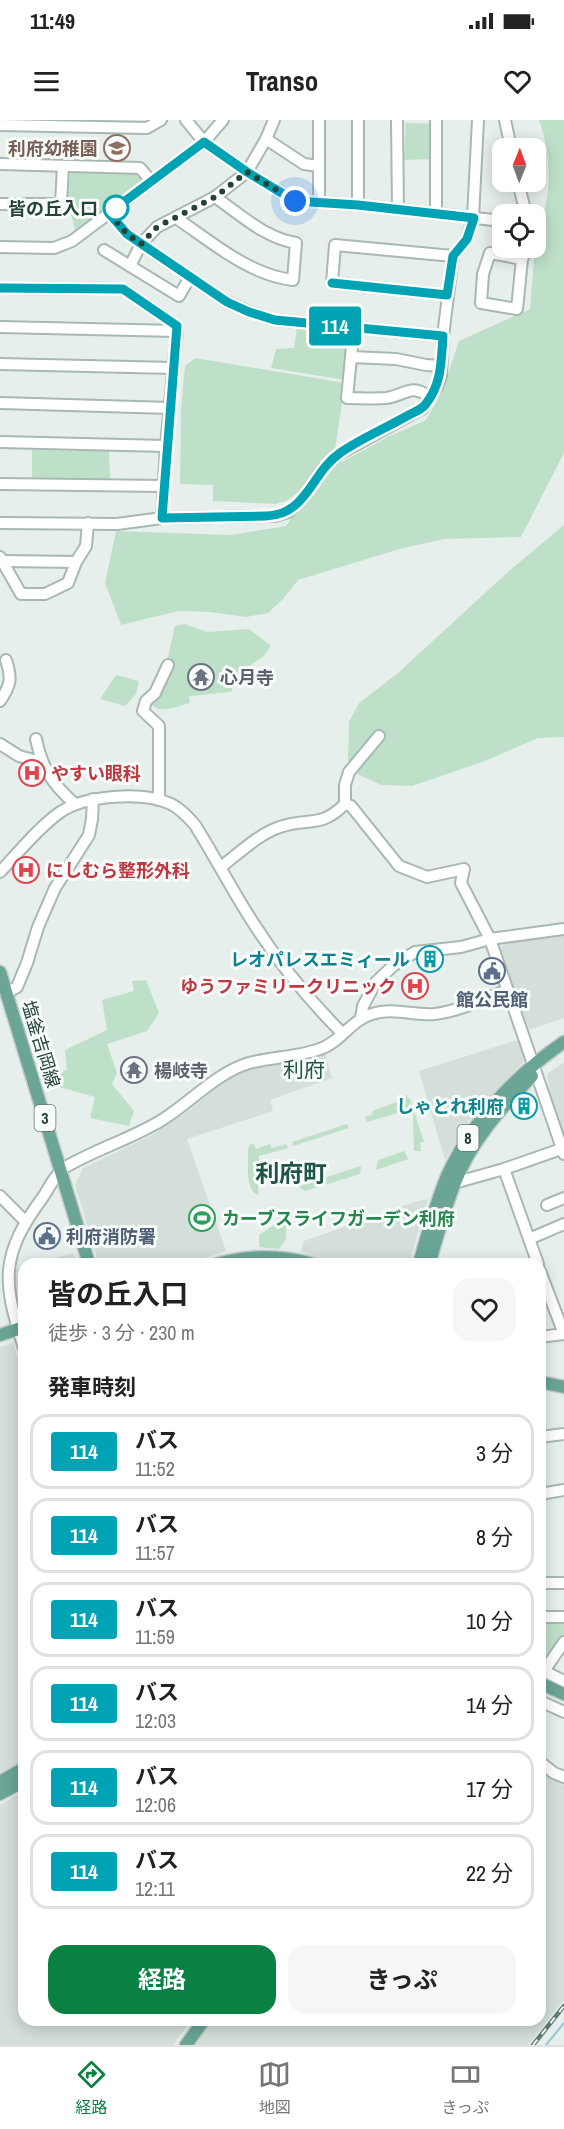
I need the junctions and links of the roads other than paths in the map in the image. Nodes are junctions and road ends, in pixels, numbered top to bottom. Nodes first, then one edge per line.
1 (161, 120) edge
2 (186, 120) edge
3 (223, 120) edge
4 (274, 120) edge
5 (319, 120) edge
6 (358, 120) edge
7 (397, 120) edge
8 (436, 120) edge
9 (477, 120) edge
10 (505, 120) edge
11 (0, 125) edge
12 (509, 138) edge
13 (266, 139) junction
14 (204, 142) junction
15 (0, 164) edge
16 (63, 166) junction
17 (319, 166) junction
18 (247, 172) junction
19 (151, 181) junction
20 (215, 197) junction
21 (319, 202) junction
22 (0, 204) edge
23 (358, 205) junction
24 (398, 209) junction
25 (109, 213) junction
26 (436, 214) junction
27 (176, 218) junction
28 (474, 218) junction
29 (492, 220) edge
30 (141, 244) junction
31 (0, 247) edge
32 (104, 250) dead end
33 (453, 256) junction
34 (522, 259) joint
35 (130, 266) junction
36 (190, 277) junction
37 (0, 288) edge
38 (447, 295) junction
39 (0, 327) edge
40 (354, 327) junction
41 (177, 330) junction
42 (443, 336) junction
43 (351, 357) junction
44 (0, 364) edge
45 (441, 366) junction
46 (173, 368) junction
47 (430, 397) junction
48 (0, 403) edge
49 (170, 408) junction
50 (0, 442) edge
51 (166, 446) junction
52 (0, 484) edge
53 (164, 486) junction
54 (162, 518) junction
55 (0, 523) edge
56 (88, 523) junction
57 (1, 559) edge
58 (76, 562) junction
59 (6, 660) dead end
60 (168, 665) dead end
61 (2, 693) edge
62 (379, 736) dead end
63 (36, 739) dead end
64 (0, 744) edge
65 (41, 762) junction
66 (93, 799) junction
67 (159, 800) junction
68 (75, 804) junction
69 (345, 804) junction
70 (221, 867) junction
71 (0, 872) edge
72 (564, 929) edge
73 (490, 939) junction
74 (0, 972) edge
75 (508, 990) junction
76 (6, 993) junction
77 (361, 1018) junction
78 (342, 1033) junction
79 (564, 1042) edge
80 (564, 1052) edge
81 (535, 1068) junction
82 (563, 1150) edge
83 (61, 1169) junction
84 (504, 1169) junction
85 (454, 1183) junction
86 (0, 1196) edge
87 (564, 1198) edge
88 (547, 1205) dead end
89 (25, 1221) junction
90 (564, 1224) edge
91 (529, 1239) junction
92 (0, 1247) edge
93 (12, 1250) junction
94 (87, 1258) edge
95 (252, 1258) edge
96 (276, 1258) edge
97 (421, 1258) edge
98 (431, 1258) edge
99 (536, 1258) edge
100 (546, 1287) edge
101 (18, 1320) edge
102 (18, 1329) edge
103 (0, 1335) edge
104 (546, 1336) edge
105 (546, 1383) edge
106 (564, 1387) edge
107 (564, 1434) edge
108 (546, 1436) edge
109 (564, 1490) edge
110 (546, 1493) edge
111 (546, 1583) edge
112 (564, 1583) edge
113 (546, 1617) edge
114 (564, 1617) edge
115 (564, 1642) edge
116 (546, 1667) edge
117 (546, 1676) edge
118 (546, 1678) edge
119 (564, 1681) edge
120 (564, 1694) edge
121 (546, 1704) edge
122 (564, 1712) edge
123 (546, 1767) edge
124 (18, 1772) edge
125 (564, 1777) edge
126 (0, 1782) edge
127 (18, 1784) edge
128 (0, 1794) edge
129 (200, 2026) edge
130 (186, 2045) edge

1 - 11 street
2 - 14 street
3 - 14 street
4 - 13 street
5 - 17 street
6 - 23 street
7 - 24 street
8 - 26 street
9 - 28 street
10 - 12 street
13 - 17 street
13 - 18 street
14 - 18 street
14 - 19 street
15 - 16 street
16 - 19 street
16 - 22 street
17 - 21 street
18 - 20 street
18 - 21 street
19 - 25 street
20 - 27 street
20 - 27 street
21 - 23 street
23 - 24 street
24 - 26 street
25 - 30 street
25 - 31 street
26 - 28 street
27 - 30 street
28 - 29 street
28 - 33 street
30 - 35 street
30 - 36 street
32 - 35 street
33 - 38 street
33 - 38 street
34 - 34 street
35 - 36 street
36 - 40 street
37 - 41 street
38 - 42 street
39 - 41 street
40 - 42 street
40 - 43 street
41 - 46 street
42 - 45 street
43 - 45 street
43 - 47 street
44 - 46 street
45 - 47 street
46 - 49 street
47 - 54 street
48 - 49 street
49 - 51 street
50 - 51 street
51 - 53 street
52 - 53 street
53 - 54 street
54 - 56 street
55 - 56 street
56 - 58 street
57 - 58 street
57 - 58 street
59 - 61 street
60 - 67 street
62 - 69 street
63 - 65 street
64 - 65 street
65 - 68 street
66 - 67 street
66 - 68 street
66 - 76 street
67 - 70 street
68 - 71 street
69 - 70 street
69 - 73 street
70 - 78 street
72 - 73 street
73 - 75 street
73 - 77 street
74 - 76 main road, 塩釜吉岡線 / 3
75 - 77 street
75 - 81 street
76 - 83 main road, 塩釜吉岡線 / 3
77 - 78 street
78 - 83 street
79 - 81 main road, 8
80 - 81 main road, 8
81 - 82 street
81 - 85 main road, 8
81 - 97 main road, 8
82 - 84 street
83 - 89 street
83 - 94 main road, 塩釜吉岡線 / 3
84 - 85 street
84 - 91 street
85 - 98 main road, 8
86 - 89 street
87 - 88 street
89 - 93 street
90 - 91 street
91 - 99 street
92 - 93 street
93 - 101 street
95 - 96 main road
100 - 104 street
102 - 103 main road
105 - 106 main road
107 - 108 street
109 - 110 street
111 - 112 street
113 - 114 street
115 - 116 street
117 - 119 street
118 - 120 main road
121 - 122 street
123 - 125 street
124 - 126 main road
127 - 128 main road
129 - 130 main road

